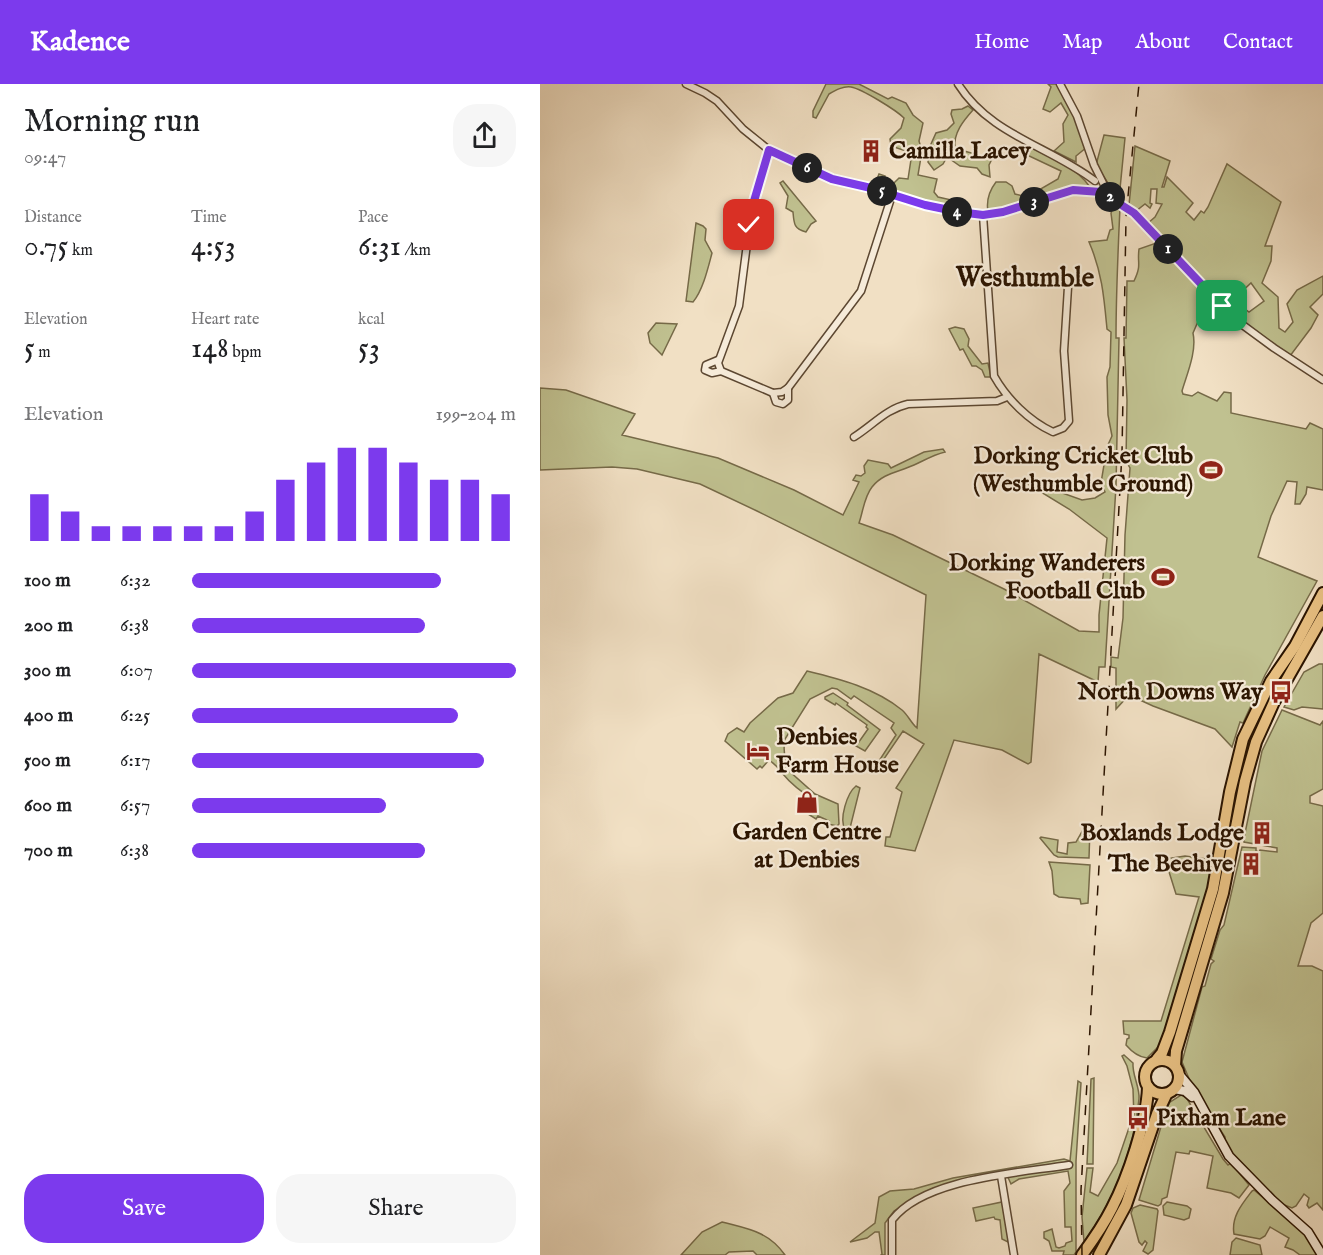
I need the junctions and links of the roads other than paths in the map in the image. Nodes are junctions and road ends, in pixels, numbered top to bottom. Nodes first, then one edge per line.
1 (686, 84) edge
2 (958, 84) edge
3 (1060, 84) edge
4 (769, 150) junction
5 (892, 195) junction
6 (1108, 196) junction
7 (983, 215) junction
8 (1068, 287) dead end
9 (718, 360) junction
10 (721, 370) junction
11 (1323, 380) edge
12 (788, 388) junction
13 (773, 393) junction
14 (1007, 397) junction
15 (854, 437) dead end
16 (1323, 593) edge
17 (1323, 616) edge
18 (1157, 1059) junction
19 (1177, 1070) junction
20 (1148, 1087) junction
21 (1170, 1092) junction
22 (1202, 1109) junction
23 (1069, 1165) dead end
24 (1001, 1176) junction
25 (1100, 1254) edge
26 (892, 1255) edge
27 (1014, 1255) edge
28 (1083, 1255) edge
29 (1322, 1255) edge

1 - 4 street
2 - 6 street
3 - 6 street
4 - 5 street
4 - 9 street
5 - 7 street
5 - 12 street
6 - 7 street
6 - 11 street, bridge
7 - 14 street
8 - 14 street
9 - 10 street
9 - 10 street
10 - 13 street
12 - 13 street
12 - 13 street
14 - 15 street
16 - 18 highway
17 - 19 highway
18 - 19 highway
18 - 20 highway
19 - 21 highway
19 - 22 main road
20 - 21 highway
20 - 28 highway
21 - 22 main road
21 - 25 highway
22 - 29 main road
23 - 24 street
24 - 26 street
24 - 27 street

